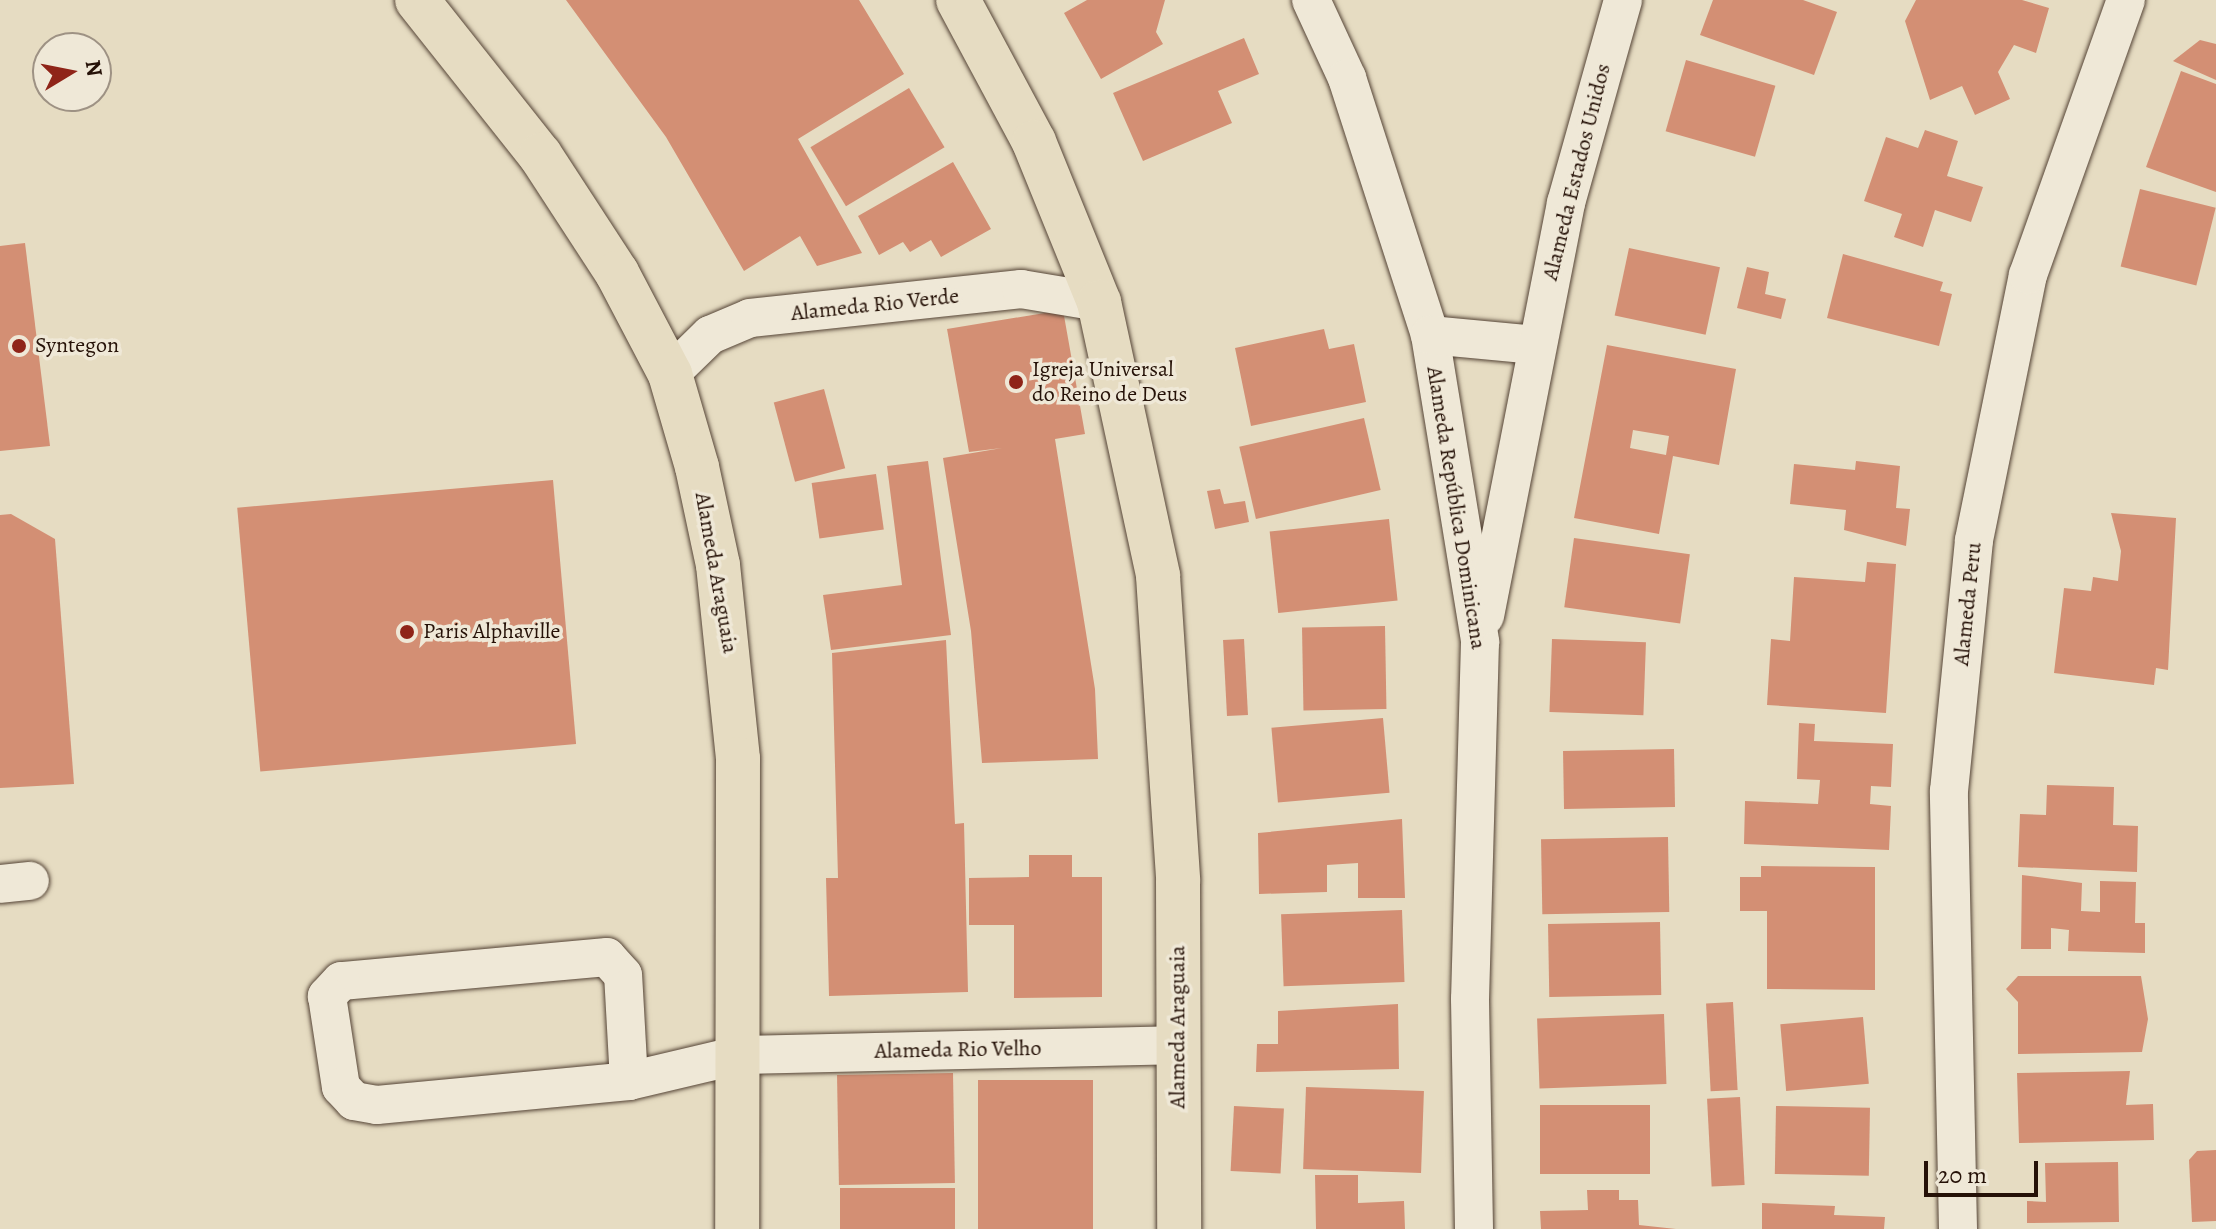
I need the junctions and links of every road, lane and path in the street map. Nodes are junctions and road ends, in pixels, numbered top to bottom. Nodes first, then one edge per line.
1 (417, 0) edge
2 (958, 0) edge
3 (1311, 0) edge
4 (1623, 0) edge
5 (2126, 0) edge
6 (1099, 302) junction
7 (1430, 335) junction
8 (1536, 345) junction
9 (670, 374) junction
10 (1480, 642) junction
11 (1177, 1045) junction
12 (739, 1055) junction
13 (629, 1081) junction
14 (737, 1229) edge
15 (1179, 1229) edge
16 (1474, 1229) edge
17 (1958, 1229) edge

1 - 9 main road, Alameda Araguaia
2 - 6 main road, Alameda Araguaia
3 - 7 street, Alameda República Dominicana
4 - 8 street, Alameda Estados Unidos
5 - 17 street, Alameda Peru
6 - 9 street, Alameda Rio Verde
6 - 11 main road, Alameda Araguaia
7 - 8 street
7 - 10 street, Alameda República Dominicana
8 - 10 street, Alameda Estados Unidos
9 - 12 main road, Alameda Araguaia
10 - 16 street, Alameda República Dominicana
11 - 12 street, Alameda Rio Velho
11 - 15 main road, Alameda Araguaia
12 - 13 street, Alameda Rio Velho
12 - 14 main road, Alameda Araguaia
13 - 13 street, Alameda Rio Velho

